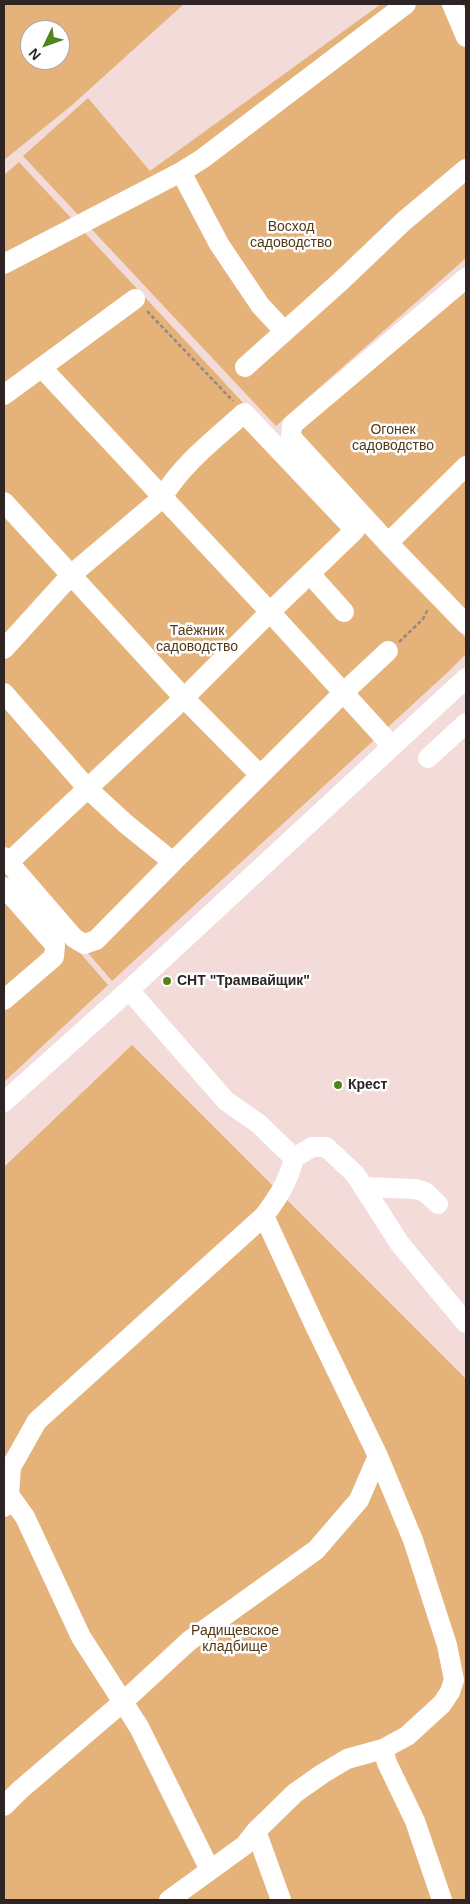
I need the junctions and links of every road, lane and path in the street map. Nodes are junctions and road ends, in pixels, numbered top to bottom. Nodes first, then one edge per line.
1 (406, 4) edge
2 (452, 4) edge
3 (466, 37) edge
4 (466, 169) edge
5 (181, 172) junction
6 (4, 264) edge
7 (466, 278) edge
8 (135, 298) joint
9 (284, 331) junction
10 (245, 367) dead end
11 (42, 368) junction
12 (4, 395) edge
13 (244, 413) junction
14 (466, 466) edge
15 (162, 498) junction
16 (4, 502) edge
17 (388, 543) junction
18 (310, 574) junction
19 (71, 575) junction
20 (428, 604) dead end
21 (270, 612) junction
22 (344, 612) dead end
23 (466, 624) edge
24 (4, 649) edge
25 (388, 651) joint
26 (463, 688) edge
27 (4, 693) edge
28 (343, 693) junction
29 (184, 698) junction
30 (466, 723) edge
31 (392, 746) junction
32 (428, 758) dead end
33 (260, 775) junction
34 (88, 789) junction
35 (6, 859) edge
36 (173, 862) junction
37 (4, 887) edge
38 (129, 990) junction
39 (4, 1000) edge
40 (4, 1102) edge
41 (294, 1158) junction
42 (364, 1188) junction
43 (438, 1204) dead end
44 (264, 1216) junction
45 (466, 1323) edge
46 (378, 1456) junction
47 (7, 1501) edge
48 (448, 1646) junction
49 (466, 1670) edge
50 (124, 1702) junction
51 (383, 1749) junction
52 (4, 1806) edge
53 (256, 1831) junction
54 (210, 1870) junction
55 (169, 1900) edge
56 (281, 1900) edge
57 (442, 1900) edge

1 - 5 street
2 - 3 street
4 - 9 street
5 - 6 street
5 - 9 street
7 - 17 street
8 - 11 street
8 - 13 path
9 - 10 street
11 - 12 street
11 - 15 street
13 - 15 street
13 - 18 street
14 - 17 street
15 - 19 street
15 - 21 street
16 - 19 street
17 - 23 street
18 - 21 street
18 - 22 street
19 - 24 street
19 - 29 street
20 - 25 path
21 - 28 street
21 - 29 street
25 - 28 street
26 - 31 street
27 - 34 street
28 - 31 street
28 - 33 street
29 - 33 street
29 - 34 street
30 - 32 street
31 - 38 street
33 - 36 street
34 - 35 street
34 - 36 street
35 - 36 street
37 - 39 street
38 - 40 street
38 - 41 street
41 - 42 street
41 - 44 street
42 - 43 street
42 - 45 street
44 - 46 street
44 - 47 street
46 - 48 street
46 - 50 street
47 - 50 street
48 - 49 street
48 - 51 street
50 - 52 street
50 - 54 street
51 - 53 street
51 - 57 street
53 - 54 street
53 - 56 street
54 - 55 street

